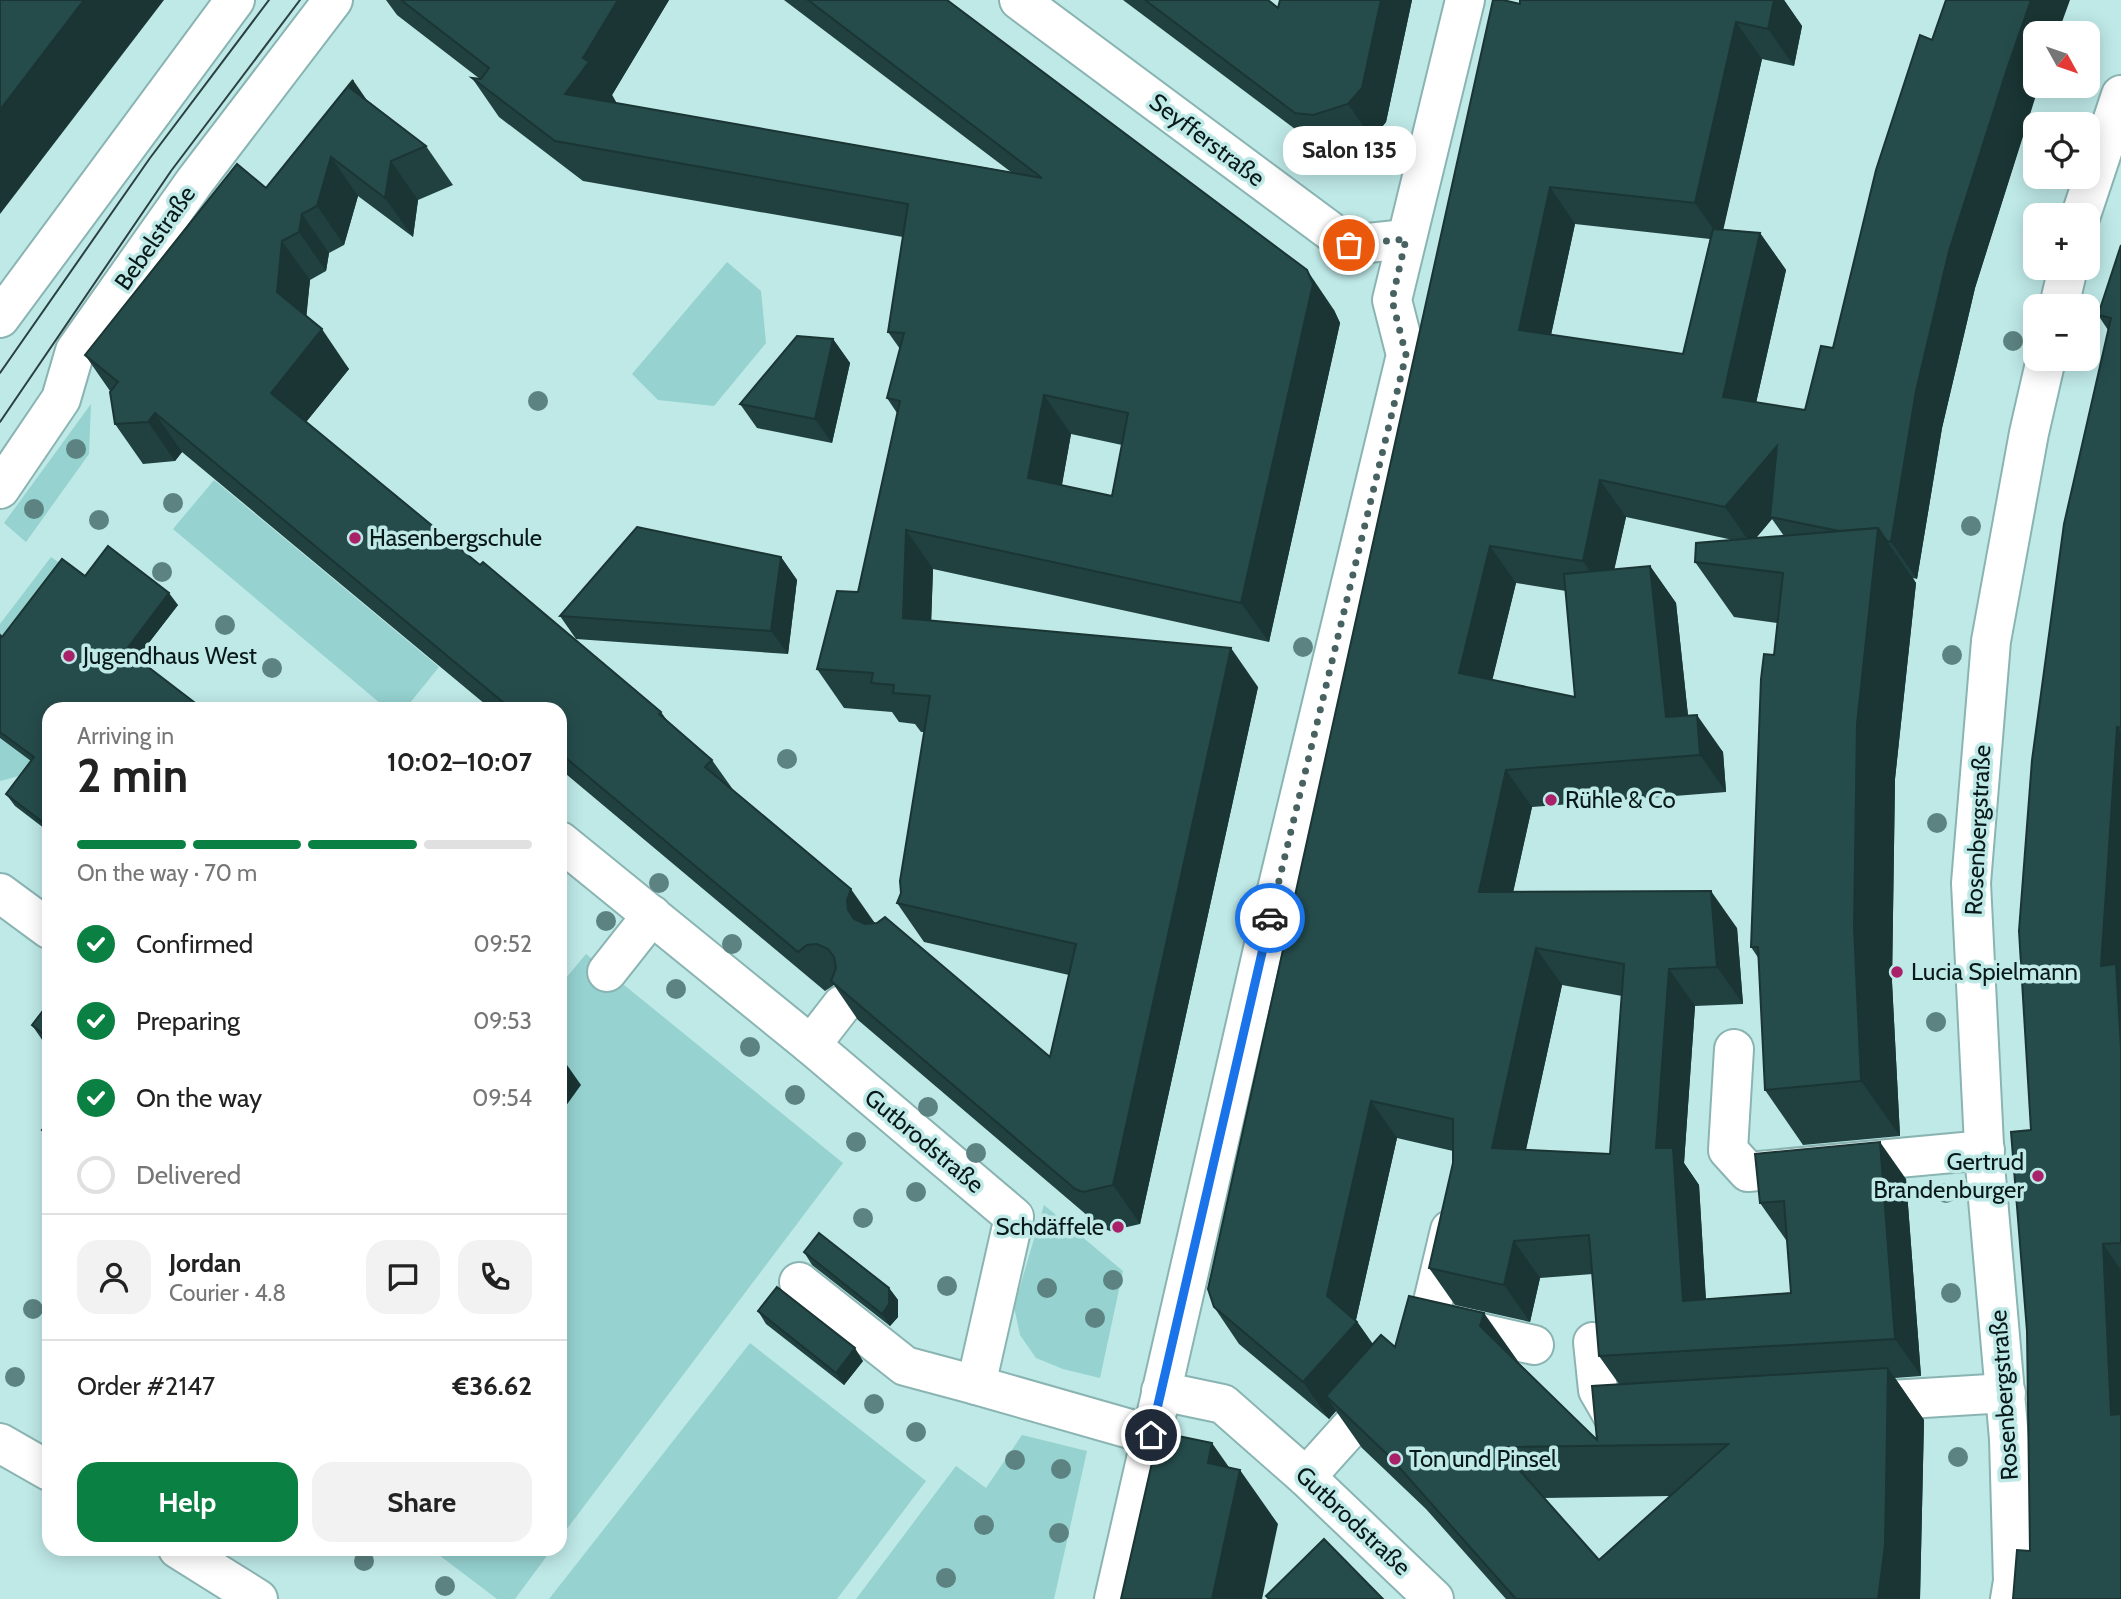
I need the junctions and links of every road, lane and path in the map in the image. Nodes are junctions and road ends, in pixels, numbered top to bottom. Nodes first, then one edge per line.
1 (235, 0) edge
2 (333, 0) edge
3 (1018, 0) edge
4 (1465, 0) edge
5 (2121, 95) edge
6 (2085, 203) edge
7 (1406, 239) junction
8 (0, 318) edge
9 (2043, 371) edge
10 (0, 489) edge
11 (567, 847) edge
12 (0, 893) edge
13 (652, 915) junction
14 (42, 924) edge
15 (607, 972) dead end
16 (842, 1005) edge
17 (811, 1045) junction
18 (1734, 1049) dead end
19 (1985, 1150) junction
20 (1458, 1195) edge
21 (799, 1282) dead end
22 (1427, 1321) junction
23 (1593, 1342) edge
24 (1534, 1345) dead end
25 (976, 1385) junction
26 (1161, 1391) junction
27 (2006, 1393) junction
28 (1828, 1404) edge
29 (1667, 1413) edge
30 (1151, 1435) junction
31 (0, 1443) edge
32 (42, 1467) edge
33 (1306, 1477) junction
34 (189, 1556) edge
35 (258, 1599) edge
36 (1114, 1599) edge
37 (1434, 1599) edge
38 (2010, 1599) edge

1 - 8 street
2 - 10 street, Bebelstraße
3 - 7 street, Seyfferstraße
4 - 7 street
5 - 6 street
7 - 26 street
9 - 19 street, Rosenbergstraße
11 - 13 street, Gutbrodstraße
12 - 14 street
13 - 15 street
13 - 17 street, Gutbrodstraße
16 - 17 street
17 - 25 street, Gutbrodstraße
18 - 19 street
19 - 27 street, Rosenbergstraße
20 - 22 street
21 - 25 street
22 - 24 street
22 - 33 street
23 - 29 street
25 - 30 street
26 - 30 street
26 - 33 street, Gutbrodstraße
27 - 28 street
27 - 38 street, Rosenbergstraße
30 - 36 street
31 - 32 street
33 - 37 street, Gutbrodstraße
34 - 35 street

